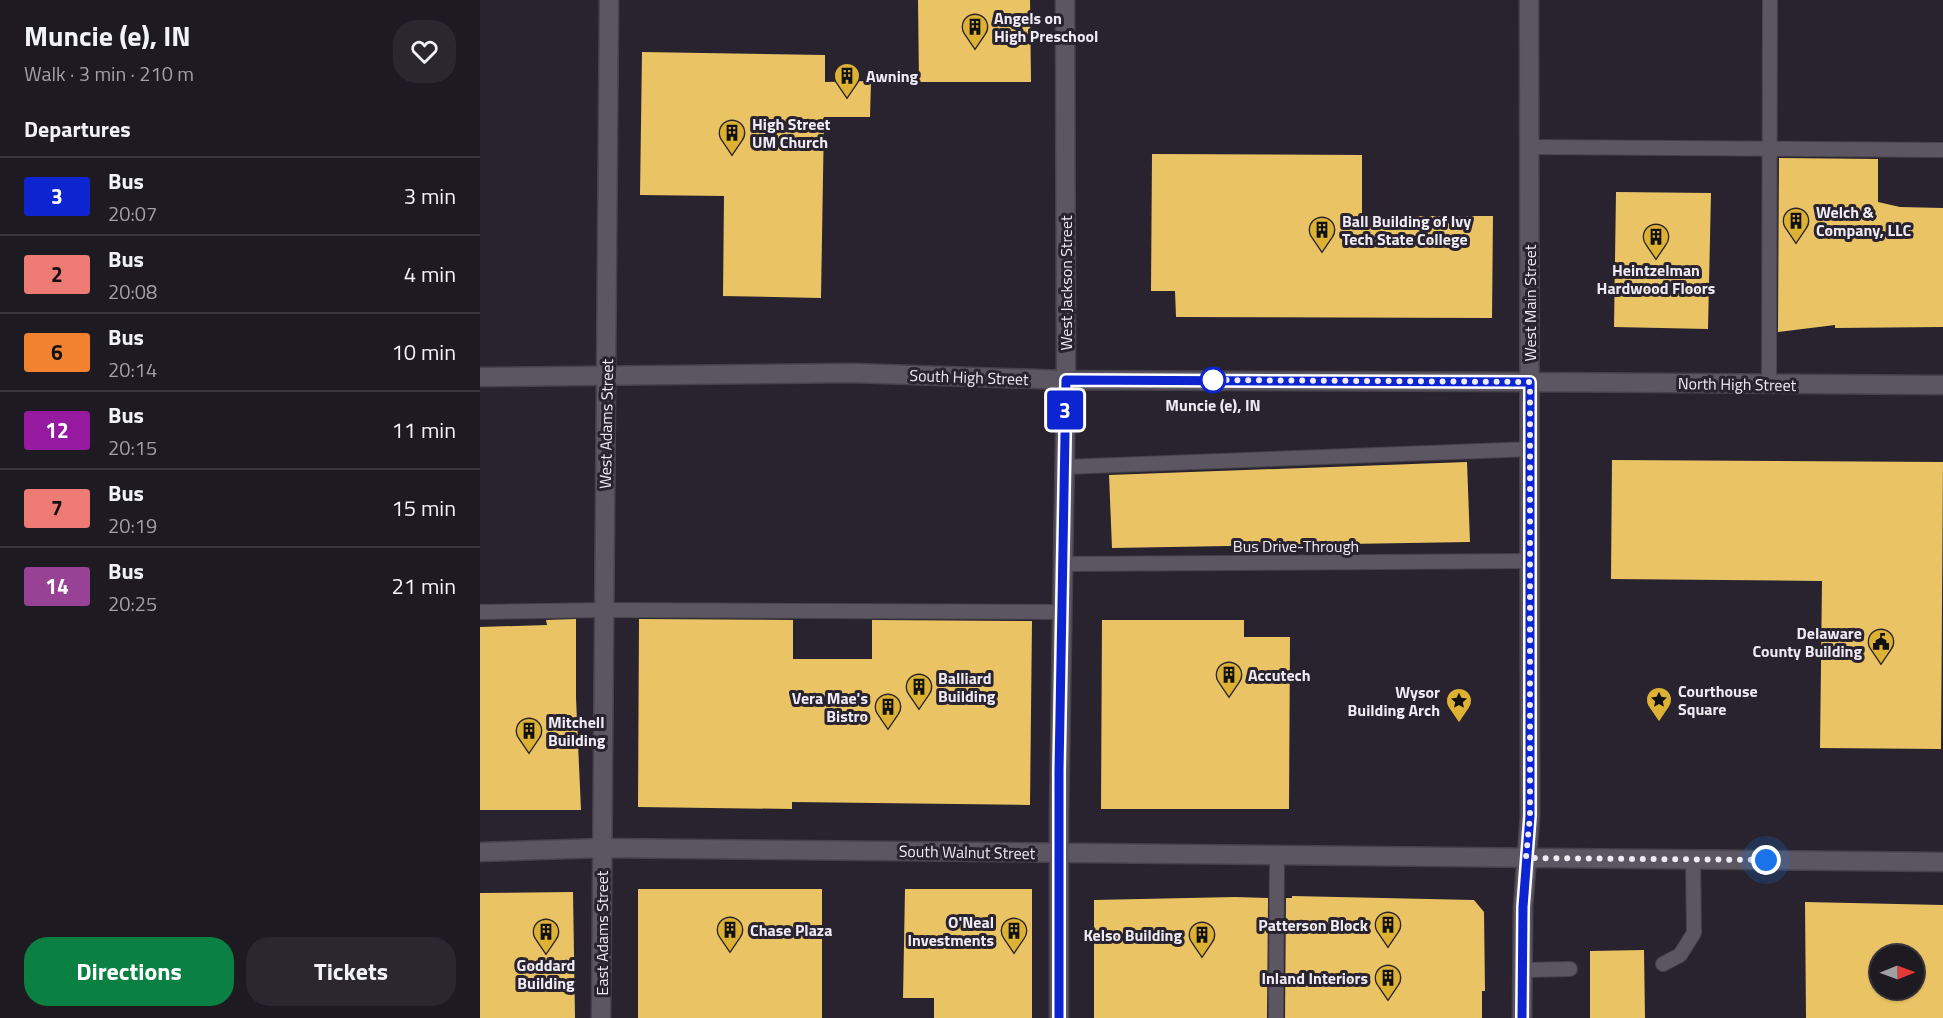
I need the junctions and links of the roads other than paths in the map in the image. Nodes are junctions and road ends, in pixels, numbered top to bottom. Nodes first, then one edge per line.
1 (609, 0) edge
2 (1065, 0) edge
3 (1529, 0) edge
4 (1770, 0) edge
5 (1530, 147) junction
6 (1771, 148) junction
7 (1943, 150) edge
8 (607, 375) junction
9 (480, 377) edge
10 (1066, 380) junction
11 (1530, 382) junction
12 (1769, 384) junction
13 (1943, 386) edge
14 (1530, 449) junction
15 (1064, 467) junction
16 (1530, 561) junction
17 (1062, 564) junction
18 (604, 609) junction
19 (480, 612) edge
20 (1061, 612) junction
21 (602, 848) junction
22 (480, 852) edge
23 (1059, 854) junction
24 (1277, 855) junction
25 (1526, 858) junction
26 (1694, 858) junction
27 (1943, 862) edge
28 (1663, 964) dead end
29 (1570, 969) dead end
30 (1523, 970) junction
31 (601, 1018) edge
32 (1059, 1018) edge
33 (1276, 1018) edge
34 (1522, 1018) edge

1 - 8 main road, West Adams Street
2 - 10 main road, West Jackson Street
3 - 5 main road, West Main Street
4 - 6 lane
5 - 6 lane
5 - 11 main road, West Main Street
6 - 7 lane
6 - 12 lane
8 - 9 main road, South High Street
8 - 10 main road, South High Street
8 - 18 main road, West Adams Street
10 - 11 main road, South High Street
10 - 15 main road, West Jackson Street
11 - 12 main road, North High Street
11 - 14 main road, West Main Street
12 - 13 main road, North High Street
14 - 15 lane
14 - 16 main road, West Main Street
15 - 17 main road, West Jackson Street
16 - 17 lane, Bus Drive-Through
16 - 25 main road, West Main Street
17 - 20 main road, West Jackson Street
18 - 19 lane
18 - 20 lane
18 - 21 main road, West Adams Street
20 - 23 main road, West Jackson Street
21 - 22 main road, South Walnut Street
21 - 23 main road, South Walnut Street
21 - 31 main road, East Adams Street
23 - 24 main road, South Walnut Street
23 - 32 main road, West Jackson Street
24 - 25 main road, South Walnut Street
24 - 33 lane
25 - 26 main road, South Walnut Street
25 - 30 main road, West Main Street
26 - 27 main road, South Walnut Street
26 - 28 lane
29 - 30 lane
30 - 34 main road, West Main Street

